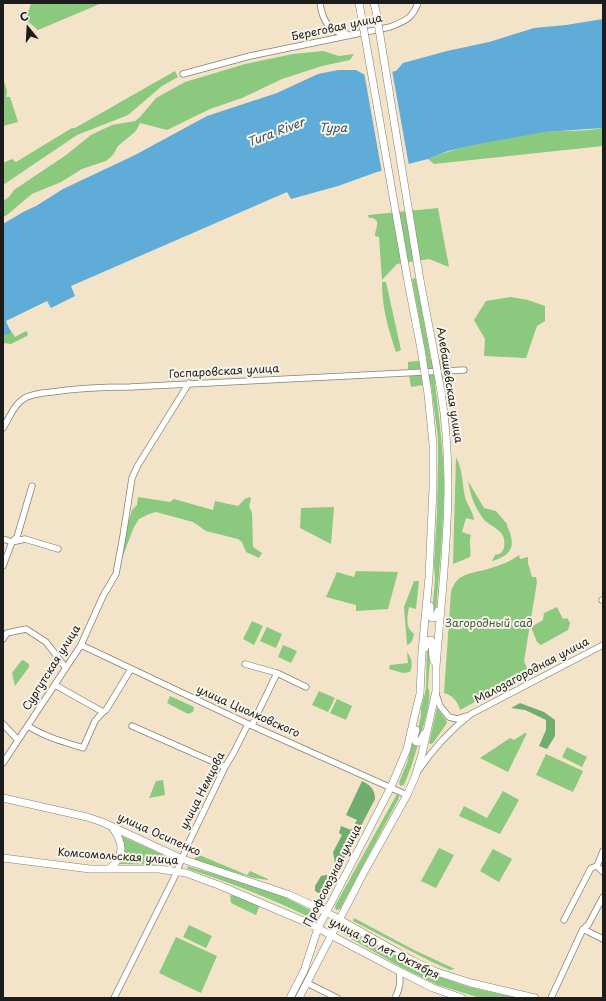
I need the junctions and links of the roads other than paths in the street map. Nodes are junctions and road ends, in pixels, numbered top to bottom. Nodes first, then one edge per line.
1 (320, 3) edge
2 (374, 3) edge
3 (418, 3) edge
4 (360, 6) edge
5 (353, 34) junction
6 (183, 74) dead end
7 (464, 370) dead end
8 (189, 384) junction
9 (3, 428) edge
10 (32, 486) dead end
11 (3, 539) edge
12 (12, 542) junction
13 (58, 549) dead end
14 (3, 566) edge
15 (428, 586) junction
16 (441, 600) junction
17 (3, 639) edge
18 (81, 645) junction
19 (603, 645) edge
20 (422, 651) junction
21 (245, 664) dead end
22 (436, 667) junction
23 (66, 668) junction
24 (131, 669) junction
25 (277, 673) junction
26 (55, 685) junction
27 (306, 687) dead end
28 (436, 691) junction
29 (416, 710) junction
30 (103, 712) junction
31 (470, 714) junction
32 (3, 724) edge
33 (250, 725) junction
34 (28, 726) junction
35 (132, 726) dead end
36 (18, 740) junction
37 (421, 744) junction
38 (434, 748) junction
39 (3, 763) edge
40 (225, 767) junction
41 (415, 777) junction
42 (392, 787) junction
43 (407, 795) junction
44 (3, 798) edge
45 (112, 827) junction
46 (603, 851) edge
47 (3, 858) edge
48 (182, 859) junction
49 (596, 866) junction
50 (109, 869) junction
51 (177, 871) junction
52 (603, 872) edge
53 (603, 897) edge
54 (326, 912) junction
55 (339, 920) junction
56 (564, 920) dead end
57 (318, 928) junction
58 (583, 929) junction
59 (332, 934) junction
60 (603, 939) edge
61 (399, 971) junction
62 (307, 983) junction
63 (114, 998) edge
64 (290, 998) edge
65 (299, 998) edge
66 (337, 998) edge
67 (395, 998) edge
68 (462, 998) edge
69 (535, 998) edge
70 (551, 998) edge

1 - 5 street
2 - 16 main road, Алебашевская улица, bridge
3 - 5 street, Береговая улица
4 - 15 main road, Алебашевская улица, bridge
5 - 6 street, Береговая улица
7 - 8 street, Госпаровская улица
8 - 9 street, Госпаровская улица
8 - 18 street, Сургутская улица
10 - 12 street
11 - 12 street
12 - 13 street
12 - 14 street
15 - 16 main road
15 - 20 main road, Алебашевская улица
16 - 22 main road, Алебашевская улица
17 - 23 street
18 - 23 street, Сургутская улица
18 - 24 street, улица Циолковского
19 - 31 street, Малозагородная улица
20 - 22 main road
20 - 29 main road, Алебашевская улица
21 - 25 street
22 - 28 main road, Алебашевская улица
23 - 26 street, Сургутская улица
24 - 30 street
24 - 33 street, улица Циолковского
25 - 27 street
25 - 33 street, улица Немцова
26 - 30 street
26 - 34 street, Сургутская улица
28 - 31 street, Малозагородная улица
28 - 37 main road, Алебашевская улица
29 - 37 main road
29 - 42 main road, Алебашевская улица
30 - 34 street
31 - 38 street, Малозагородная улица
32 - 36 street
33 - 40 street, улица Немцова
33 - 42 street, улица Циолковского
34 - 36 street, Сургутская улица
35 - 40 street
36 - 39 street, Сургутская улица
37 - 38 street
37 - 41 main road, Алебашевская улица
38 - 41 street, Малозагородная улица
40 - 48 street, улица Немцова
41 - 43 main road, Алебашевская улица
42 - 43 street, улица Циолковского
42 - 54 main road, Профсоюзная улица
43 - 55 main road
44 - 45 main road, улица Осипенко
45 - 48 main road, улица Осипенко
45 - 50 main road
46 - 49 street
47 - 50 main road, Комсомольская улица
48 - 51 street, улица Немцова
48 - 54 main road, улица Осипенко
49 - 52 street
49 - 56 street
50 - 51 main road, Комсомольская улица
51 - 57 main road, Комсомольская улица
51 - 63 street, улица Немцова
53 - 58 street
54 - 55 main road, улица 50 лет Октября
54 - 57 main road, Профсоюзная улица
55 - 59 main road
55 - 69 main road, улица 50 лет Октября
57 - 59 main road, улица 50 лет Октября
57 - 64 main road, Профсоюзная улица
58 - 60 street
58 - 70 street
59 - 61 main road, улица 50 лет Октября
59 - 62 main road
61 - 67 street
61 - 68 main road, улица 50 лет Октября
62 - 65 main road
62 - 66 street

